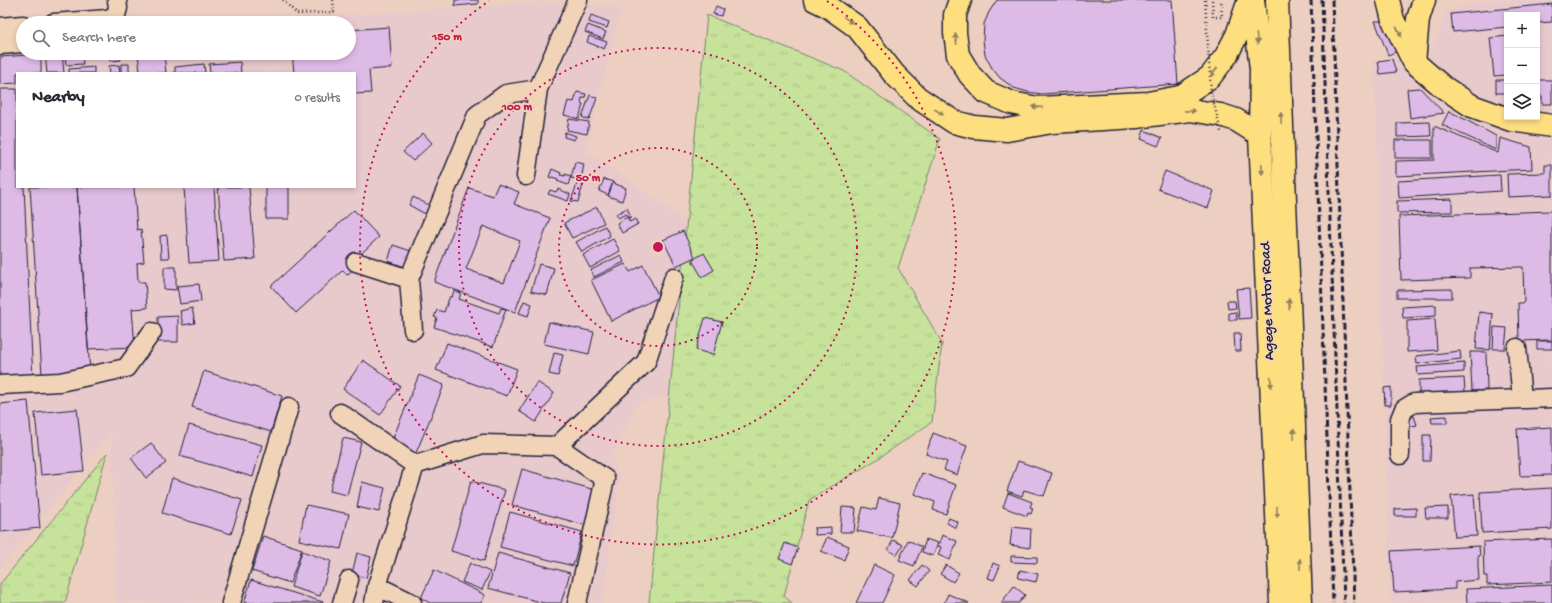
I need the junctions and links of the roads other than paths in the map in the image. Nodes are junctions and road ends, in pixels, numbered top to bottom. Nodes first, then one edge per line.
1 (118, 0) edge
2 (578, 0) edge
3 (815, 0) edge
4 (960, 0) edge
5 (1250, 0) edge
6 (1253, 0) edge
7 (1277, 0) edge
8 (1388, 0) edge
9 (1424, 0) edge
10 (114, 16) edge
11 (16, 26) edge
12 (0, 27) edge
13 (16, 44) edge
14 (0, 45) edge
15 (1414, 62) junction
16 (538, 89) junction
17 (1552, 126) edge
18 (1260, 135) junction
19 (526, 176) dead end
20 (356, 262) dead end
21 (674, 277) dead end
22 (409, 279) junction
23 (413, 330) dead end
24 (152, 332) dead end
25 (1517, 348) dead end
26 (0, 385) edge
27 (1552, 398) edge
28 (1522, 399) junction
29 (289, 407) dead end
30 (1283, 409) junction
31 (340, 413) dead end
32 (557, 446) junction
33 (1400, 455) dead end
34 (414, 465) junction
35 (349, 580) dead end
36 (375, 594) edge
37 (231, 603) edge
38 (342, 603) edge
39 (412, 603) edge
40 (577, 603) edge
41 (1281, 603) edge
42 (1301, 603) edge

1 - 10 lane
2 - 16 lane
3 -> 18 main road
5 -> 4 main road
6 -> 18 main road, Agege Motor Road
30 -> 7 main road, Agege Motor Road
8 -> 15 main road
9 - 15 main road
11 - 12 lane
13 - 14 lane
15 - 17 main road
16 - 19 lane
16 - 22 lane
18 -> 30 main road, Agege Motor Road
20 - 22 lane
21 - 32 lane
22 - 23 lane
24 - 26 lane
25 - 28 lane
27 - 28 lane
28 - 33 lane
29 - 37 lane
30 -> 41 main road, Agege Motor Road
42 -> 30 main road, Agege Motor Road
31 - 34 lane
32 - 34 lane
32 - 40 lane
34 - 36 lane
35 - 38 lane
36 - 39 lane

